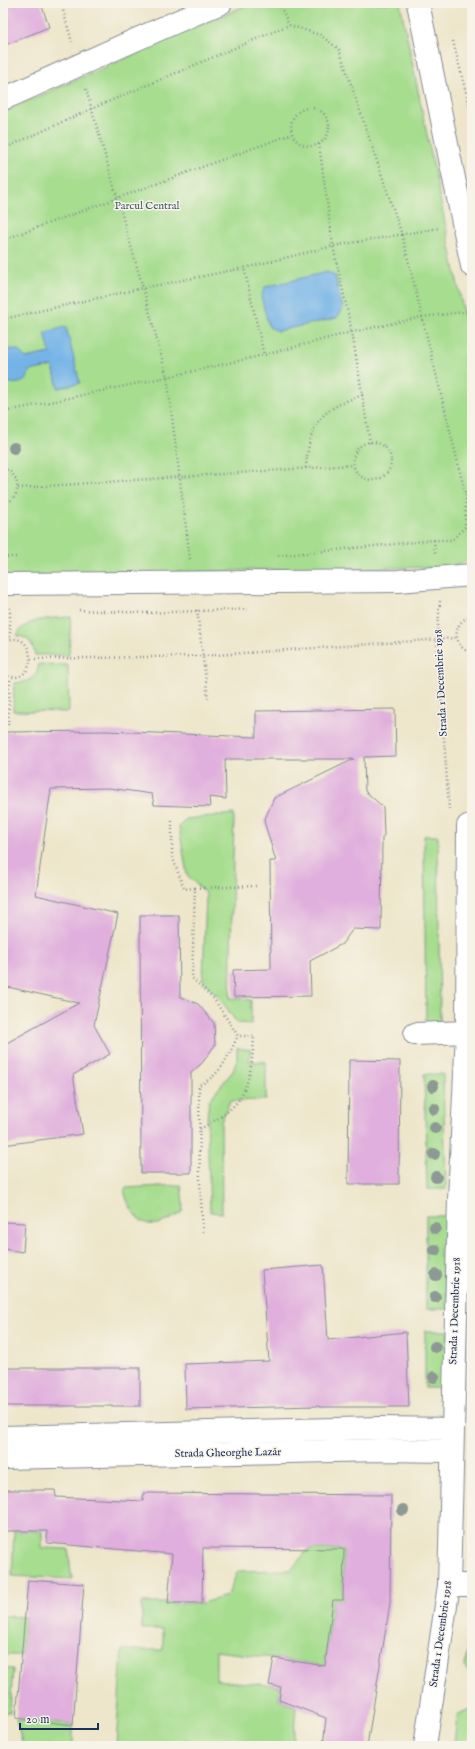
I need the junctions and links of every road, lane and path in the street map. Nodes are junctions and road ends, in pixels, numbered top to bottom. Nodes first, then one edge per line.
1 (61, 3) edge
2 (221, 3) edge
3 (279, 3) edge
4 (418, 3) edge
5 (289, 25) junction
6 (452, 36) dead end
7 (80, 66) junction
8 (3, 99) edge
9 (91, 109) junction
10 (472, 116) edge
11 (292, 134) junction
12 (320, 144) junction
13 (3, 149) edge
14 (117, 198) junction
15 (402, 235) junction
16 (3, 240) edge
17 (333, 246) junction
18 (472, 266) edge
19 (244, 268) junction
20 (143, 288) junction
21 (472, 311) edge
22 (422, 317) junction
23 (3, 320) edge
24 (352, 332) junction
25 (264, 355) junction
26 (167, 377) junction
27 (363, 395) junction
28 (3, 412) edge
29 (370, 442) junction
30 (353, 465) junction
31 (3, 468) edge
32 (306, 468) junction
33 (180, 477) junction
34 (18, 488) junction
35 (3, 506) edge
36 (434, 540) junction
37 (273, 556) dead end
38 (3, 557) edge
39 (24, 558) dead end
40 (472, 575) edge
41 (438, 578) junction
42 (193, 582) junction
43 (3, 584) edge
44 (472, 616) edge
45 (456, 638) junction
46 (437, 640) junction
47 (3, 642) edge
48 (472, 653) edge
49 (202, 656) junction
50 (31, 659) junction
51 (3, 674) edge
52 (10, 677) junction
53 (208, 698) dead end
54 (8, 725) dead end
55 (449, 810) dead end
56 (172, 821) dead end
57 (468, 826) dead end
58 (257, 886) dead end
59 (195, 888) junction
60 (467, 1032) junction
61 (414, 1034) dead end
62 (238, 1036) junction
63 (469, 1059) edge
64 (200, 1129) junction
65 (203, 1232) dead end
66 (452, 1429) junction
67 (3, 1436) edge
68 (452, 1451) junction
69 (3, 1458) edge
70 (449, 1585) junction
71 (472, 1585) edge
72 (425, 1746) edge

1 - 7 path
2 - 7 street
3 - 5 path
4 - 18 street
5 - 9 path
5 - 15 path
6 - 10 path
7 - 8 street
7 - 9 path
9 - 13 path
9 - 14 path
11 - 12 path
11 - 12 path
11 - 14 path
12 - 17 path
14 - 16 path
14 - 20 path
15 - 17 path
15 - 22 path
17 - 19 path
17 - 24 path
19 - 20 path
19 - 25 path
20 - 23 path
20 - 26 path
21 - 22 path
22 - 24 path
22 - 36 path
24 - 25 path
24 - 27 path
25 - 26 path
26 - 28 path
26 - 33 path
27 - 29 path
27 - 32 path
29 - 30 path
29 - 30 path
30 - 32 path
31 - 34 path
32 - 33 path
33 - 34 path
33 - 42 path
34 - 35 path
36 - 37 path
36 - 41 path, Strada 1 Decembrie 1918
38 - 39 path
40 - 41 street
41 - 42 street
41 - 46 path, Strada 1 Decembrie 1918
42 - 43 street
42 - 49 path
44 - 45 path
45 - 46 path
45 - 48 path
46 - 49 path
46 - 55 path, Strada 1 Decembrie 1918
47 - 50 path
49 - 50 path
49 - 53 path
50 - 52 path
51 - 52 path
52 - 54 path
56 - 59 path
57 - 60 street, Strada 1 Decembrie 1918
58 - 59 path
59 - 62 path
60 - 61 street
60 - 63 street, Strada 1 Decembrie 1918
62 - 64 path
62 - 64 path
63 - 66 street, Strada 1 Decembrie 1918
64 - 65 path
66 - 67 street, Strada Gheorghe Lazăr
66 - 68 street, Strada 1 Decembrie 1918
68 - 69 street, Strada Gheorghe Lazăr
68 - 70 street, Strada 1 Decembrie 1918
70 - 71 street
70 - 72 street, Strada 1 Decembrie 1918

